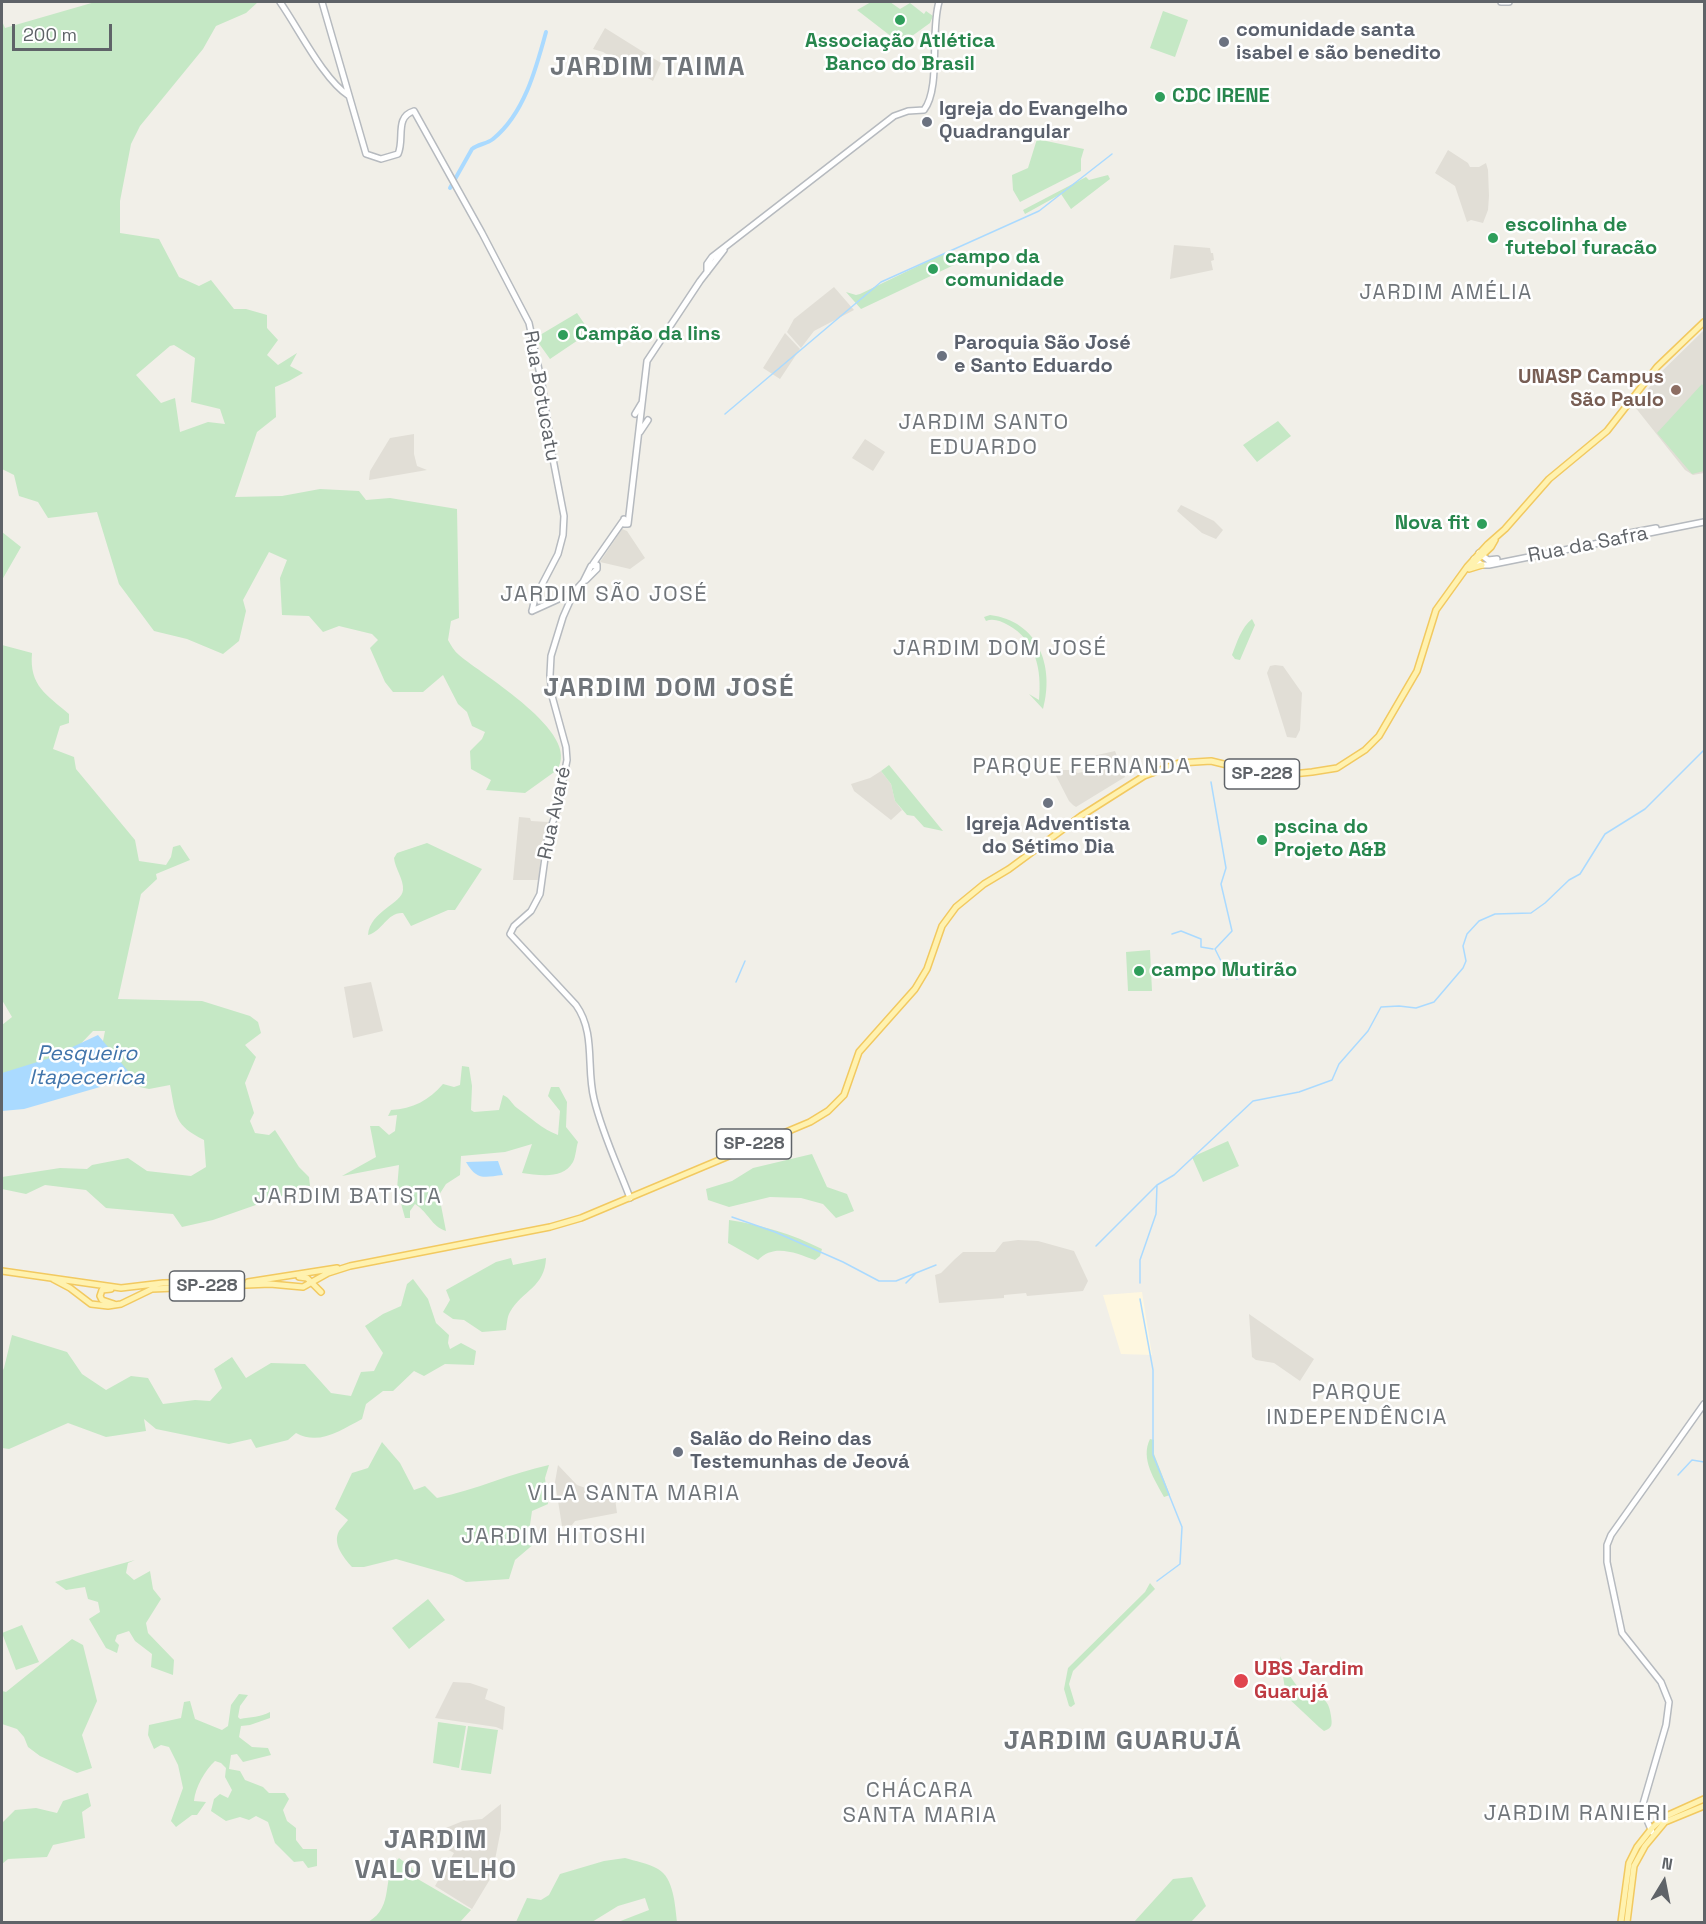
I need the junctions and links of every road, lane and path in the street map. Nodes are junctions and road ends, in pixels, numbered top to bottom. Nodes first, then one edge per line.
1 (280, 2) edge
2 (322, 2) edge
3 (939, 2) edge
4 (1501, 2) edge
5 (1509, 2) edge
6 (349, 96) junction
7 (1704, 322) edge
8 (641, 404) junction
9 (635, 414) dead end
10 (648, 420) dead end
11 (640, 432) junction
12 (1704, 520) edge
13 (1480, 554) junction
14 (1475, 560) junction
15 (1482, 565) junction
16 (1469, 569) junction
17 (1456, 581) junction
18 (574, 592) junction
19 (630, 1198) junction
20 (2, 1271) edge
21 (327, 1271) junction
22 (292, 1276) junction
23 (300, 1277) junction
24 (53, 1279) junction
25 (310, 1282) junction
26 (297, 1287) junction
27 (121, 1288) junction
28 (121, 1304) junction
29 (1704, 1404) edge
30 (1704, 1799) edge
31 (1704, 1806) edge
32 (1652, 1828) junction
33 (1653, 1836) junction
34 (1621, 1923) edge
35 (1627, 1923) edge

1 - 6 main road
2 - 6 main road
3 - 8 main road
4 - 5 main road
6 - 18 main road, Rua Botucatu
7 - 13 main road, SP-228
8 - 9 main road
8 - 11 main road
10 - 11 main road
11 - 18 main road, Rua Avaré
12 - 13 main road, Rua da Safra
12 - 15 main road, Rua da Safra
13 - 14 main road, SP-228
14 - 15 main road
14 - 16 main road, SP-228
14 - 17 main road, SP-228
15 - 16 main road
16 - 17 main road, SP-228
17 - 19 main road, SP-228
18 - 19 main road, Rua Avaré
19 - 21 main road, SP-228
20 - 24 main road, SP-228
21 - 22 main road, SP-228
21 - 25 main road
21 - 25 main road
22 - 23 main road
22 - 27 main road, SP-228
23 - 25 main road
23 - 26 main road
24 - 27 main road, SP-228
24 - 28 main road, SP-228
25 - 26 main road, SP-228
26 - 28 main road, SP-228
27 - 28 main road
29 - 32 main road
30 - 32 main road
31 - 33 main road
32 - 33 main road
32 - 34 main road
33 - 35 main road

